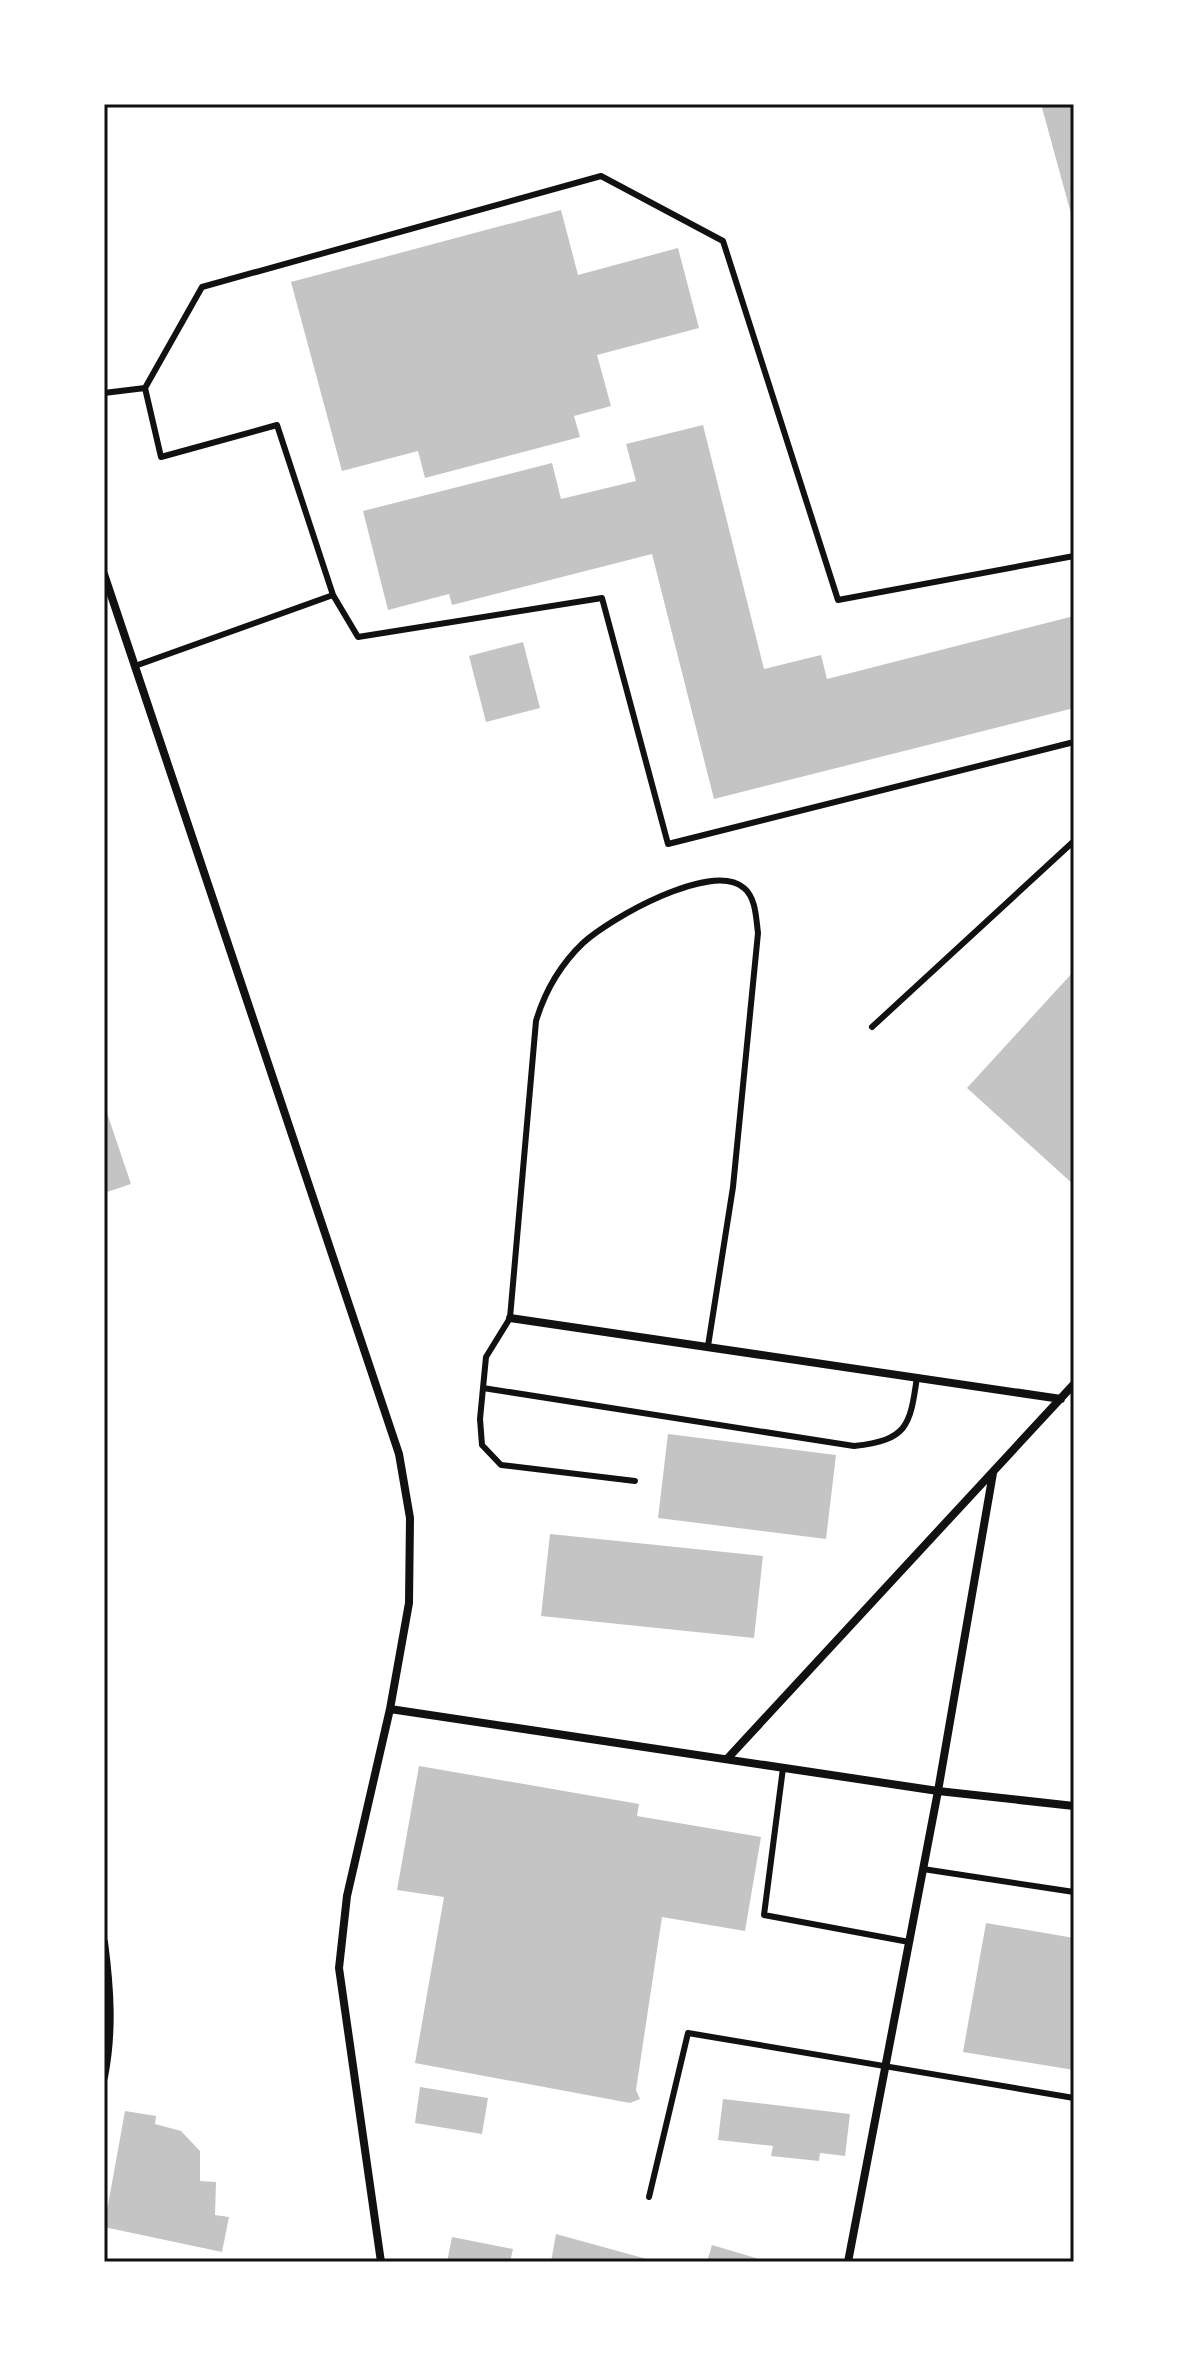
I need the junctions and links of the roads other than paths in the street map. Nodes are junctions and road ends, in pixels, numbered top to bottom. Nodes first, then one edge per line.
1 (145, 388) junction
2 (104, 393) edge
3 (1074, 556) edge
4 (104, 574) edge
5 (333, 595) junction
6 (135, 666) junction
7 (1074, 742) edge
8 (1074, 841) edge
9 (872, 1027) dead end
10 (510, 1318) junction
11 (708, 1346) junction
12 (917, 1377) junction
13 (1074, 1384) edge
14 (483, 1388) junction
15 (1061, 1399) junction
16 (993, 1473) junction
17 (635, 1481) dead end
18 (390, 1709) junction
19 (727, 1759) junction
20 (783, 1768) junction
21 (938, 1791) junction
22 (1074, 1806) edge
23 (923, 1869) junction
24 (1074, 1892) edge
25 (104, 1942) edge
26 (909, 1942) junction
27 (885, 2066) junction
28 (104, 2077) edge
29 (1074, 2098) edge
30 (649, 2197) dead end
31 (381, 2262) edge
32 (848, 2262) edge

1 - 2 lane
1 - 3 lane
1 - 5 lane
4 - 6 street
5 - 6 lane
5 - 7 lane
6 - 18 street
8 - 9 lane
10 - 11 street
10 - 11 lane
10 - 14 lane
11 - 12 street
12 - 14 lane
12 - 15 street
13 - 15 street
14 - 17 lane
15 - 16 street
16 - 19 street
16 - 21 street
18 - 19 street
18 - 31 street
19 - 20 street
20 - 21 street
20 - 26 lane
21 - 22 street
21 - 23 street
23 - 24 lane
23 - 26 street
25 - 28 street
26 - 27 street
27 - 29 lane
27 - 30 lane
27 - 32 street

